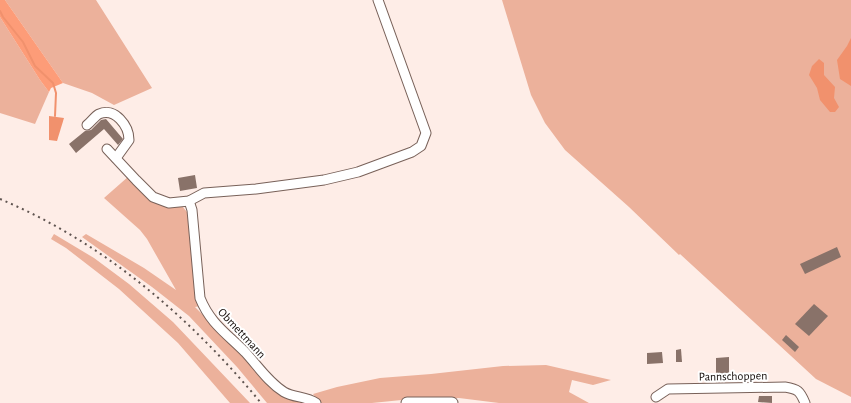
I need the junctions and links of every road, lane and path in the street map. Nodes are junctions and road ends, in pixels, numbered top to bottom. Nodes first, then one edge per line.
1 (378, 0) edge
2 (87, 125) dead end
3 (108, 149) dead end
4 (116, 158) junction
5 (189, 201) junction
6 (656, 397) dead end
7 (316, 403) edge
8 (407, 403) edge
9 (452, 403) edge
10 (805, 403) edge

1 - 5 street
2 - 4 street
3 - 4 street
4 - 5 street
5 - 7 street, Obmettmann
6 - 10 street, Pannschoppen
8 - 9 main road

